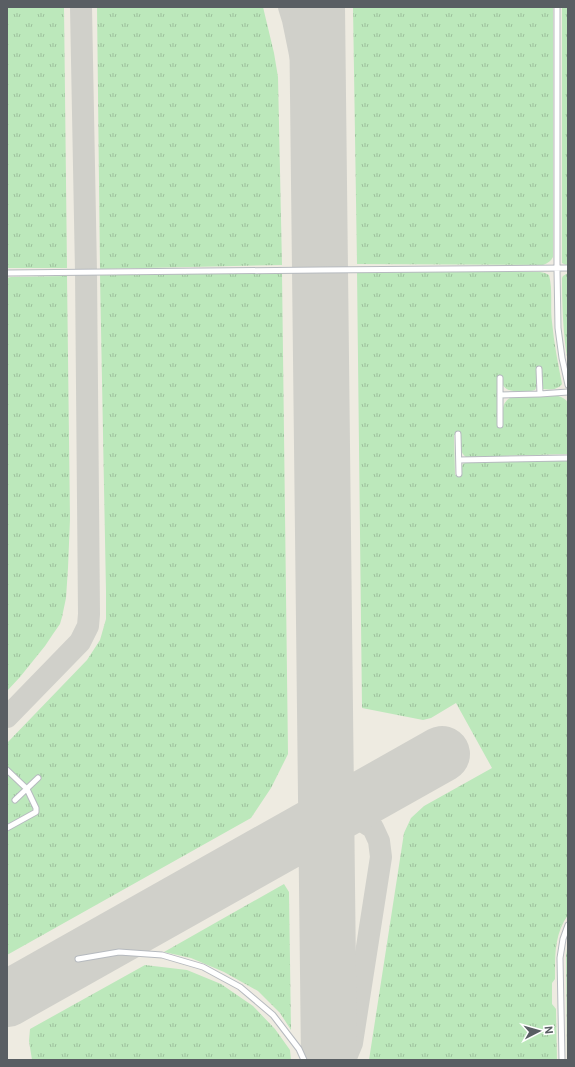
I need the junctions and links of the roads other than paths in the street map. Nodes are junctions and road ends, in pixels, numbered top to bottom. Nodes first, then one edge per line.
1 (557, 7) edge
2 (568, 268) edge
3 (557, 269) junction
4 (7, 273) edge
5 (539, 369) dead end
6 (500, 378) dead end
7 (568, 385) edge
8 (568, 392) edge
9 (540, 394) junction
10 (500, 395) junction
11 (500, 425) dead end
12 (458, 434) dead end
13 (568, 458) edge
14 (459, 460) junction
15 (459, 474) dead end
16 (7, 770) edge
17 (38, 778) dead end
18 (27, 789) junction
19 (15, 800) dead end
20 (7, 828) edge
21 (568, 925) edge
22 (78, 959) dead end
23 (304, 1060) edge
24 (562, 1060) edge

1 - 3 lane
2 - 3 lane
3 - 4 lane
3 - 7 lane
5 - 9 lane
6 - 10 lane
8 - 9 lane
9 - 10 lane
10 - 11 lane
12 - 14 lane
13 - 14 lane
14 - 15 lane
16 - 18 lane
17 - 18 lane
18 - 19 lane
18 - 20 lane
21 - 24 lane
22 - 23 lane

